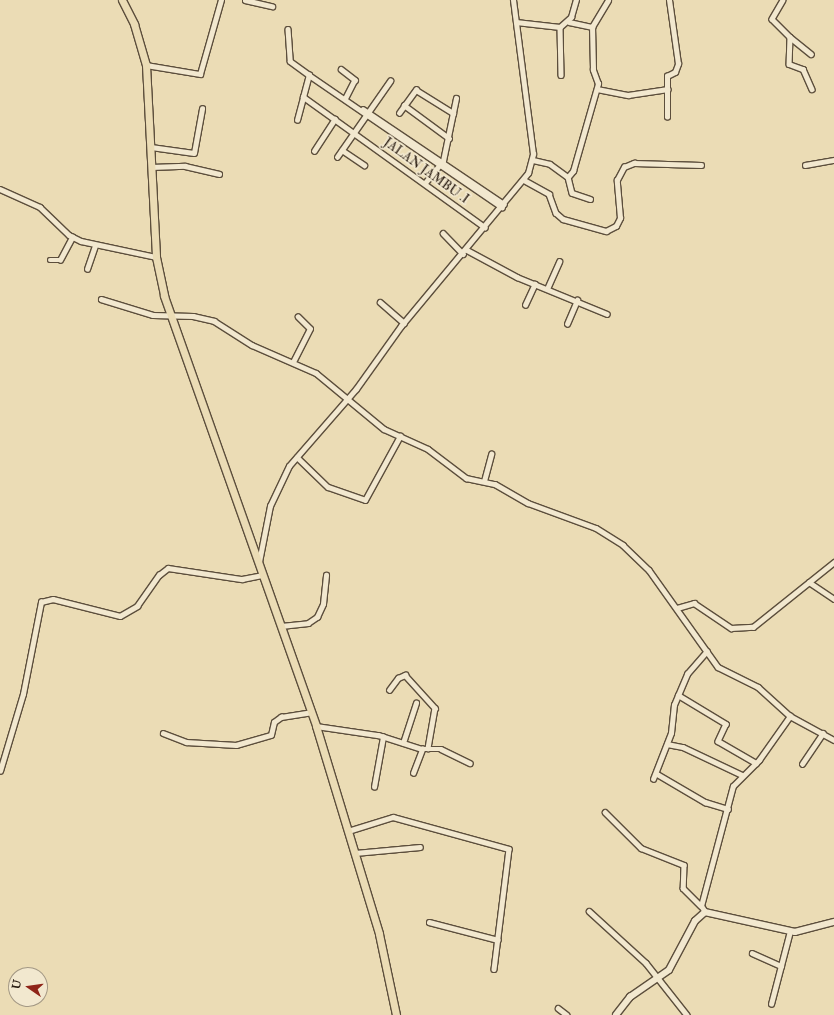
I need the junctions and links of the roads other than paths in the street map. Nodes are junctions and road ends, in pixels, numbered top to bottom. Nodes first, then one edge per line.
1 (122, 0) edge
2 (222, 0) edge
3 (245, 0) edge
4 (513, 0) edge
5 (576, 0) edge
6 (608, 0) edge
7 (669, 0) edge
8 (783, 0) edge
9 (272, 6) dead end
10 (516, 22) junction
11 (569, 22) junction
12 (560, 27) junction
13 (592, 27) junction
14 (288, 29) dead end
15 (790, 37) junction
16 (811, 54) dead end
17 (146, 65) junction
18 (341, 68) dead end
19 (309, 75) junction
20 (561, 75) dead end
21 (390, 81) dead end
22 (597, 89) junction
23 (668, 89) junction
24 (812, 89) dead end
25 (304, 97) junction
26 (346, 98) junction
27 (456, 98) dead end
28 (404, 105) junction
29 (202, 109) dead end
30 (368, 112) junction
31 (399, 112) dead end
32 (453, 113) junction
33 (667, 117) dead end
34 (335, 119) junction
35 (297, 120) dead end
36 (354, 133) junction
37 (449, 138) junction
38 (151, 147) junction
39 (342, 150) junction
40 (314, 151) dead end
41 (337, 157) dead end
42 (533, 160) junction
43 (834, 160) edge
44 (442, 162) junction
45 (364, 165) dead end
46 (701, 165) dead end
47 (805, 165) dead end
48 (151, 167) junction
49 (219, 174) dead end
50 (568, 177) junction
51 (524, 180) junction
52 (425, 183) junction
53 (0, 189) edge
54 (590, 199) dead end
55 (503, 205) junction
56 (485, 228) junction
57 (444, 233) dead end
58 (72, 237) junction
59 (95, 246) junction
60 (467, 250) junction
61 (463, 254) junction
62 (156, 257) junction
63 (50, 260) dead end
64 (560, 262) dead end
65 (87, 269) dead end
66 (535, 284) junction
67 (547, 289) junction
68 (101, 299) dead end
69 (577, 300) junction
70 (380, 302) dead end
71 (525, 305) dead end
72 (607, 314) dead end
73 (170, 315) junction
74 (298, 317) dead end
75 (404, 323) junction
76 (567, 324) dead end
77 (293, 362) junction
78 (348, 397) junction
79 (400, 436) junction
80 (491, 454) dead end
81 (296, 457) junction
82 (484, 481) junction
83 (259, 562) junction
84 (834, 562) edge
85 (263, 575) junction
86 (326, 575) dead end
87 (809, 582) junction
88 (834, 599) edge
89 (677, 608) junction
90 (281, 626) junction
91 (707, 651) junction
92 (389, 690) dead end
93 (678, 695) junction
94 (416, 704) dead end
95 (311, 712) junction
96 (790, 716) junction
97 (316, 726) junction
98 (163, 733) dead end
99 (823, 733) junction
100 (383, 737) junction
101 (834, 740) edge
102 (403, 743) junction
103 (667, 744) junction
104 (428, 748) junction
105 (422, 749) junction
106 (470, 763) dead end
107 (756, 763) junction
108 (802, 764) dead end
109 (0, 771) edge
110 (413, 773) dead end
111 (658, 774) junction
112 (742, 776) junction
113 (653, 779) dead end
114 (374, 787) dead end
115 (728, 808) junction
116 (605, 812) dead end
117 (348, 831) junction
118 (420, 848) dead end
119 (354, 853) junction
120 (701, 906) junction
121 (589, 911) dead end
122 (705, 912) junction
123 (429, 922) dead end
124 (834, 922) edge
125 (790, 932) junction
126 (498, 940) junction
127 (752, 953) dead end
128 (781, 966) junction
129 (494, 969) dead end
130 (660, 979) junction
131 (771, 1004) dead end
132 (558, 1008) dead end
133 (396, 1015) edge
134 (567, 1015) edge
135 (616, 1015) edge
136 (687, 1015) edge

1 - 17 main road
2 - 17 street
3 - 9 street
4 - 10 street
5 - 11 street
6 - 13 street
7 - 23 street
8 - 15 street
10 - 12 street
10 - 42 street
11 - 12 street
11 - 13 street
12 - 20 street
13 - 22 street
14 - 19 street
15 - 16 street
15 - 24 street
17 - 38 main road
18 - 26 street
19 - 25 street
19 - 26 street
21 - 30 street
22 - 23 street
22 - 50 street
23 - 33 street
25 - 34 street, JALAN JAMBU .I
25 - 35 street
26 - 30 street
27 - 32 street
28 - 31 street
28 - 32 street
28 - 37 street
29 - 38 street
30 - 36 street
30 - 44 street
32 - 37 street
34 - 36 street, JALAN JAMBU .I
34 - 40 street
36 - 39 street
36 - 52 street, JALAN JAMBU .I
37 - 44 street
38 - 48 main road
39 - 41 street
39 - 45 street
42 - 50 street
42 - 51 street
43 - 47 street
44 - 52 street
44 - 55 street
46 - 51 street
48 - 49 street
48 - 62 main road
50 - 54 street
51 - 55 street
52 - 56 street, JALAN JAMBU .I
53 - 58 street
55 - 56 street
56 - 60 street
57 - 61 street
58 - 59 street
58 - 63 street
59 - 62 street
59 - 65 street
60 - 61 street
60 - 66 street
61 - 75 street
62 - 73 main road
64 - 67 street
66 - 67 street
66 - 71 street
67 - 69 street
68 - 73 street
69 - 72 street
69 - 76 street
70 - 75 street
73 - 77 street
73 - 83 main road
74 - 77 street
75 - 78 street
77 - 78 street
78 - 79 street
78 - 81 street
79 - 81 street
79 - 82 street
80 - 82 street
81 - 83 street
82 - 89 street
83 - 85 main road
84 - 87 street
85 - 90 main road
85 - 109 street
86 - 90 street
87 - 88 street
87 - 89 street
89 - 91 street
90 - 95 main road
91 - 93 street
91 - 96 street
92 - 104 street
93 - 103 street
93 - 107 street
94 - 102 street
95 - 97 main road
95 - 98 street
96 - 99 street
96 - 107 street
97 - 100 street
97 - 117 main road
99 - 101 street
99 - 108 street
100 - 102 street
100 - 114 street
102 - 105 street
103 - 111 street
103 - 112 street
104 - 105 street
104 - 106 street
105 - 110 street
107 - 112 street
111 - 113 street
111 - 115 street
112 - 115 street
115 - 120 street
116 - 120 street
117 - 119 main road
117 - 126 street
118 - 119 street
119 - 133 main road
120 - 122 street
121 - 130 street
122 - 125 street
122 - 130 street
123 - 126 street
124 - 125 street
125 - 128 street
126 - 129 street
127 - 128 street
128 - 131 street
130 - 135 street
130 - 136 street
132 - 134 street

